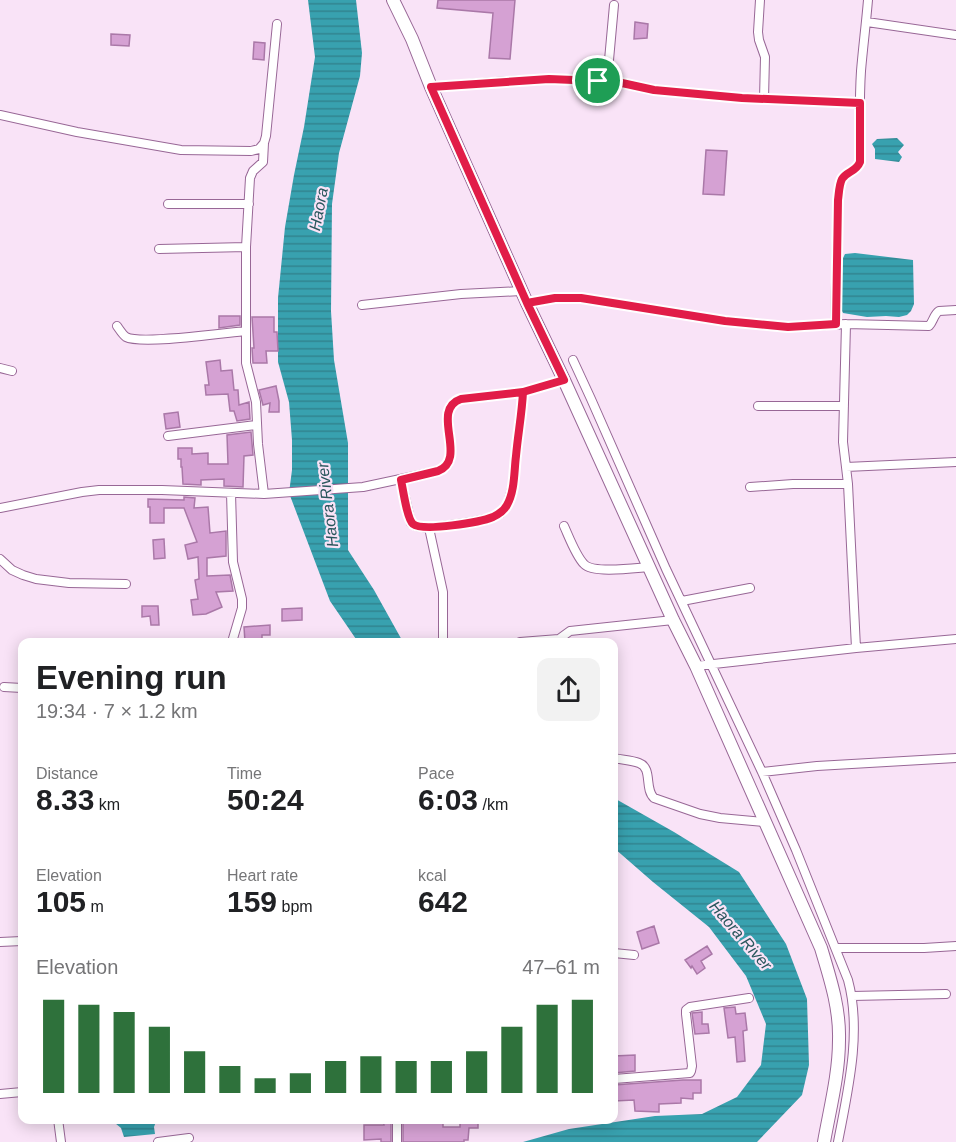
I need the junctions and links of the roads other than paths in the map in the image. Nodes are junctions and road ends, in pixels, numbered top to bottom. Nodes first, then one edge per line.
1 (393, 0) edge
2 (760, 0) edge
3 (868, 0) edge
4 (614, 5) dead end
5 (867, 22) junction
6 (277, 24) dead end
7 (956, 35) edge
8 (607, 82) junction
9 (431, 87) junction
10 (764, 99) junction
11 (860, 103) junction
12 (0, 115) edge
13 (264, 143) junction
14 (168, 204) dead end
15 (249, 204) junction
16 (246, 247) junction
17 (159, 249) dead end
18 (524, 297) junction
19 (362, 305) dead end
20 (956, 310) edge
21 (836, 324) junction
22 (846, 324) junction
23 (117, 326) dead end
24 (246, 331) junction
25 (573, 360) dead end
26 (0, 368) edge
27 (12, 371) dead end
28 (564, 380) junction
29 (523, 392) junction
30 (758, 406) dead end
31 (844, 406) junction
32 (256, 426) junction
33 (168, 436) dead end
34 (956, 462) edge
35 (846, 467) junction
36 (401, 480) junction
37 (848, 484) junction
38 (750, 487) dead end
39 (231, 493) junction
40 (264, 494) junction
41 (0, 508) edge
42 (564, 526) dead end
43 (429, 528) junction
44 (0, 560) edge
45 (649, 567) junction
46 (126, 584) dead end
47 (750, 588) dead end
48 (682, 601) junction
49 (673, 620) junction
50 (233, 638) edge
51 (443, 638) edge
52 (560, 638) edge
53 (956, 639) edge
54 (856, 648) junction
55 (712, 665) junction
56 (696, 666) junction
57 (4, 687) dead end
58 (18, 688) edge
59 (956, 758) edge
60 (618, 759) edge
61 (762, 772) junction
62 (764, 822) junction
63 (18, 941) edge
64 (0, 942) edge
65 (956, 946) edge
66 (836, 948) junction
67 (618, 953) edge
68 (634, 955) dead end
69 (946, 994) dead end
70 (852, 996) junction
71 (749, 998) dead end
72 (618, 1079) edge
73 (18, 1092) edge
74 (0, 1094) edge
75 (59, 1124) edge
76 (397, 1124) edge
77 (189, 1138) dead end
78 (61, 1142) edge
79 (158, 1142) edge
80 (397, 1142) edge
81 (824, 1142) edge
82 (838, 1142) edge

1 - 9 main road
2 - 10 street
3 - 5 street
4 - 8 street
5 - 7 street
5 - 11 street
6 - 13 street
8 - 9 street
8 - 10 street
9 - 18 main road
10 - 11 street
11 - 21 street
12 - 13 street
13 - 15 street
14 - 15 street
15 - 16 street
16 - 17 street
16 - 24 street
18 - 19 street
18 - 21 street
18 - 28 main road
20 - 22 street
21 - 22 street
22 - 31 street
23 - 24 street
24 - 32 street
25 - 48 street
26 - 27 street
28 - 29 street
28 - 45 main road
29 - 36 street
29 - 43 street
30 - 31 street
31 - 35 street
32 - 33 street
32 - 40 street
34 - 35 street
35 - 37 street
36 - 40 street
36 - 43 street
37 - 38 street
37 - 54 street
39 - 40 street
39 - 41 street
39 - 50 street
42 - 45 street
43 - 51 street
44 - 46 street
45 - 49 main road
47 - 48 street
48 - 55 street
49 - 52 street
49 - 56 main road
53 - 54 street
54 - 55 street
55 - 56 street
55 - 61 street
56 - 62 main road
57 - 58 street
59 - 61 street
60 - 62 street
61 - 66 street
62 - 81 main road
63 - 64 street
65 - 66 street
66 - 70 street
67 - 68 street
69 - 70 street
70 - 82 street
71 - 72 street
73 - 74 street
75 - 78 street
76 - 80 street
77 - 79 street

